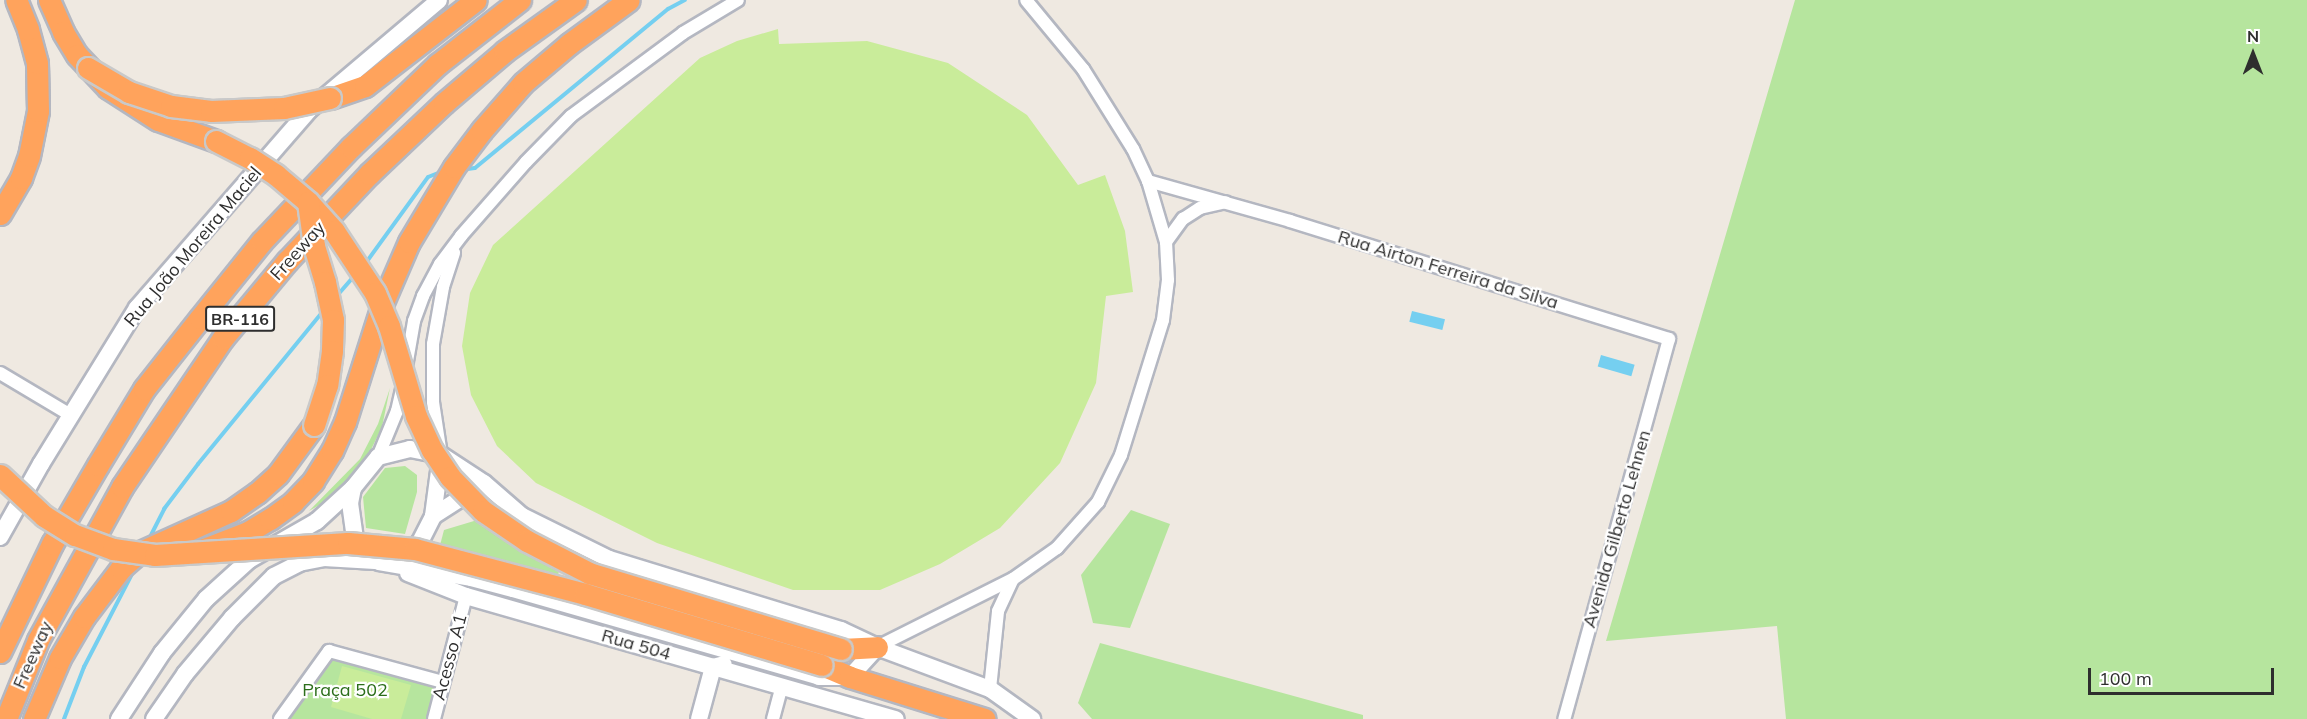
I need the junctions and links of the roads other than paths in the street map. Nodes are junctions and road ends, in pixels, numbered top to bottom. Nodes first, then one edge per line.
1 (16, 0) edge
2 (49, 0) edge
3 (439, 0) edge
4 (476, 0) edge
5 (520, 0) edge
6 (576, 0) edge
7 (629, 0) edge
8 (738, 0) edge
9 (1026, 0) edge
10 (88, 68) junction
11 (1148, 181) junction
12 (308, 202) junction
13 (1226, 202) junction
14 (0, 214) edge
15 (461, 236) junction
16 (1166, 242) junction
17 (1670, 339) joint
18 (0, 373) edge
19 (72, 416) junction
20 (441, 455) junction
21 (378, 457) junction
22 (0, 475) edge
23 (484, 483) junction
24 (353, 488) junction
25 (433, 516) junction
26 (0, 537) edge
27 (191, 553) junction
28 (379, 562) junction
29 (1013, 579) junction
30 (466, 596) junction
31 (877, 647) junction
32 (0, 652) edge
33 (748, 657) junction
34 (713, 667) junction
35 (850, 677) junction
36 (443, 682) junction
37 (782, 686) junction
38 (990, 689) junction
39 (857, 714) edge
40 (6, 719) edge
41 (34, 719) edge
42 (119, 719) edge
43 (154, 719) edge
44 (280, 719) edge
45 (434, 719) edge
46 (699, 719) edge
47 (773, 719) edge
48 (896, 719) edge
49 (985, 719) edge
50 (1032, 719) edge
51 (1564, 719) edge

1 - 14 highway
2 - 10 highway
3 - 19 main road, Rua João Moreira Maciel
4 - 10 highway, bridge
5 - 32 highway, Freeway / BR-116
6 - 40 highway, Freeway / BR-116
7 - 27 highway, bridge
8 - 15 street
9 - 11 street
10 - 12 highway, bridge
11 - 13 street, Rua Airton Ferreira da Silva
11 - 16 street
12 - 31 highway, bridge
12 - 41 highway, bridge
13 - 16 street
13 - 17 street, Rua Airton Ferreira da Silva
15 - 20 street
15 - 21 street
16 - 29 street
17 - 51 street, Avenida Gilberto Lehnen
18 - 19 street
19 - 26 main road, Rua João Moreira Maciel
20 - 21 main road
20 - 23 main road
20 - 25 main road
21 - 24 main road
22 - 27 highway, bridge
23 - 25 main road
23 - 31 main road
24 - 28 main road
24 - 42 main road
25 - 28 main road
27 - 35 highway, bridge
28 - 30 main road, Rua 504
28 - 33 main road
28 - 43 main road
29 - 31 street
29 - 38 street
30 - 34 main road, Rua 504
30 - 36 street, Acesso A1
31 - 35 main road
31 - 38 main road
33 - 34 main road
33 - 35 main road
34 - 37 main road, Rua 504
34 - 46 main road
35 - 49 highway
36 - 44 street
36 - 45 street, Acesso A1
37 - 39 main road, Rua 504
37 - 47 street
38 - 50 main road
39 - 48 main road, Rua 504

